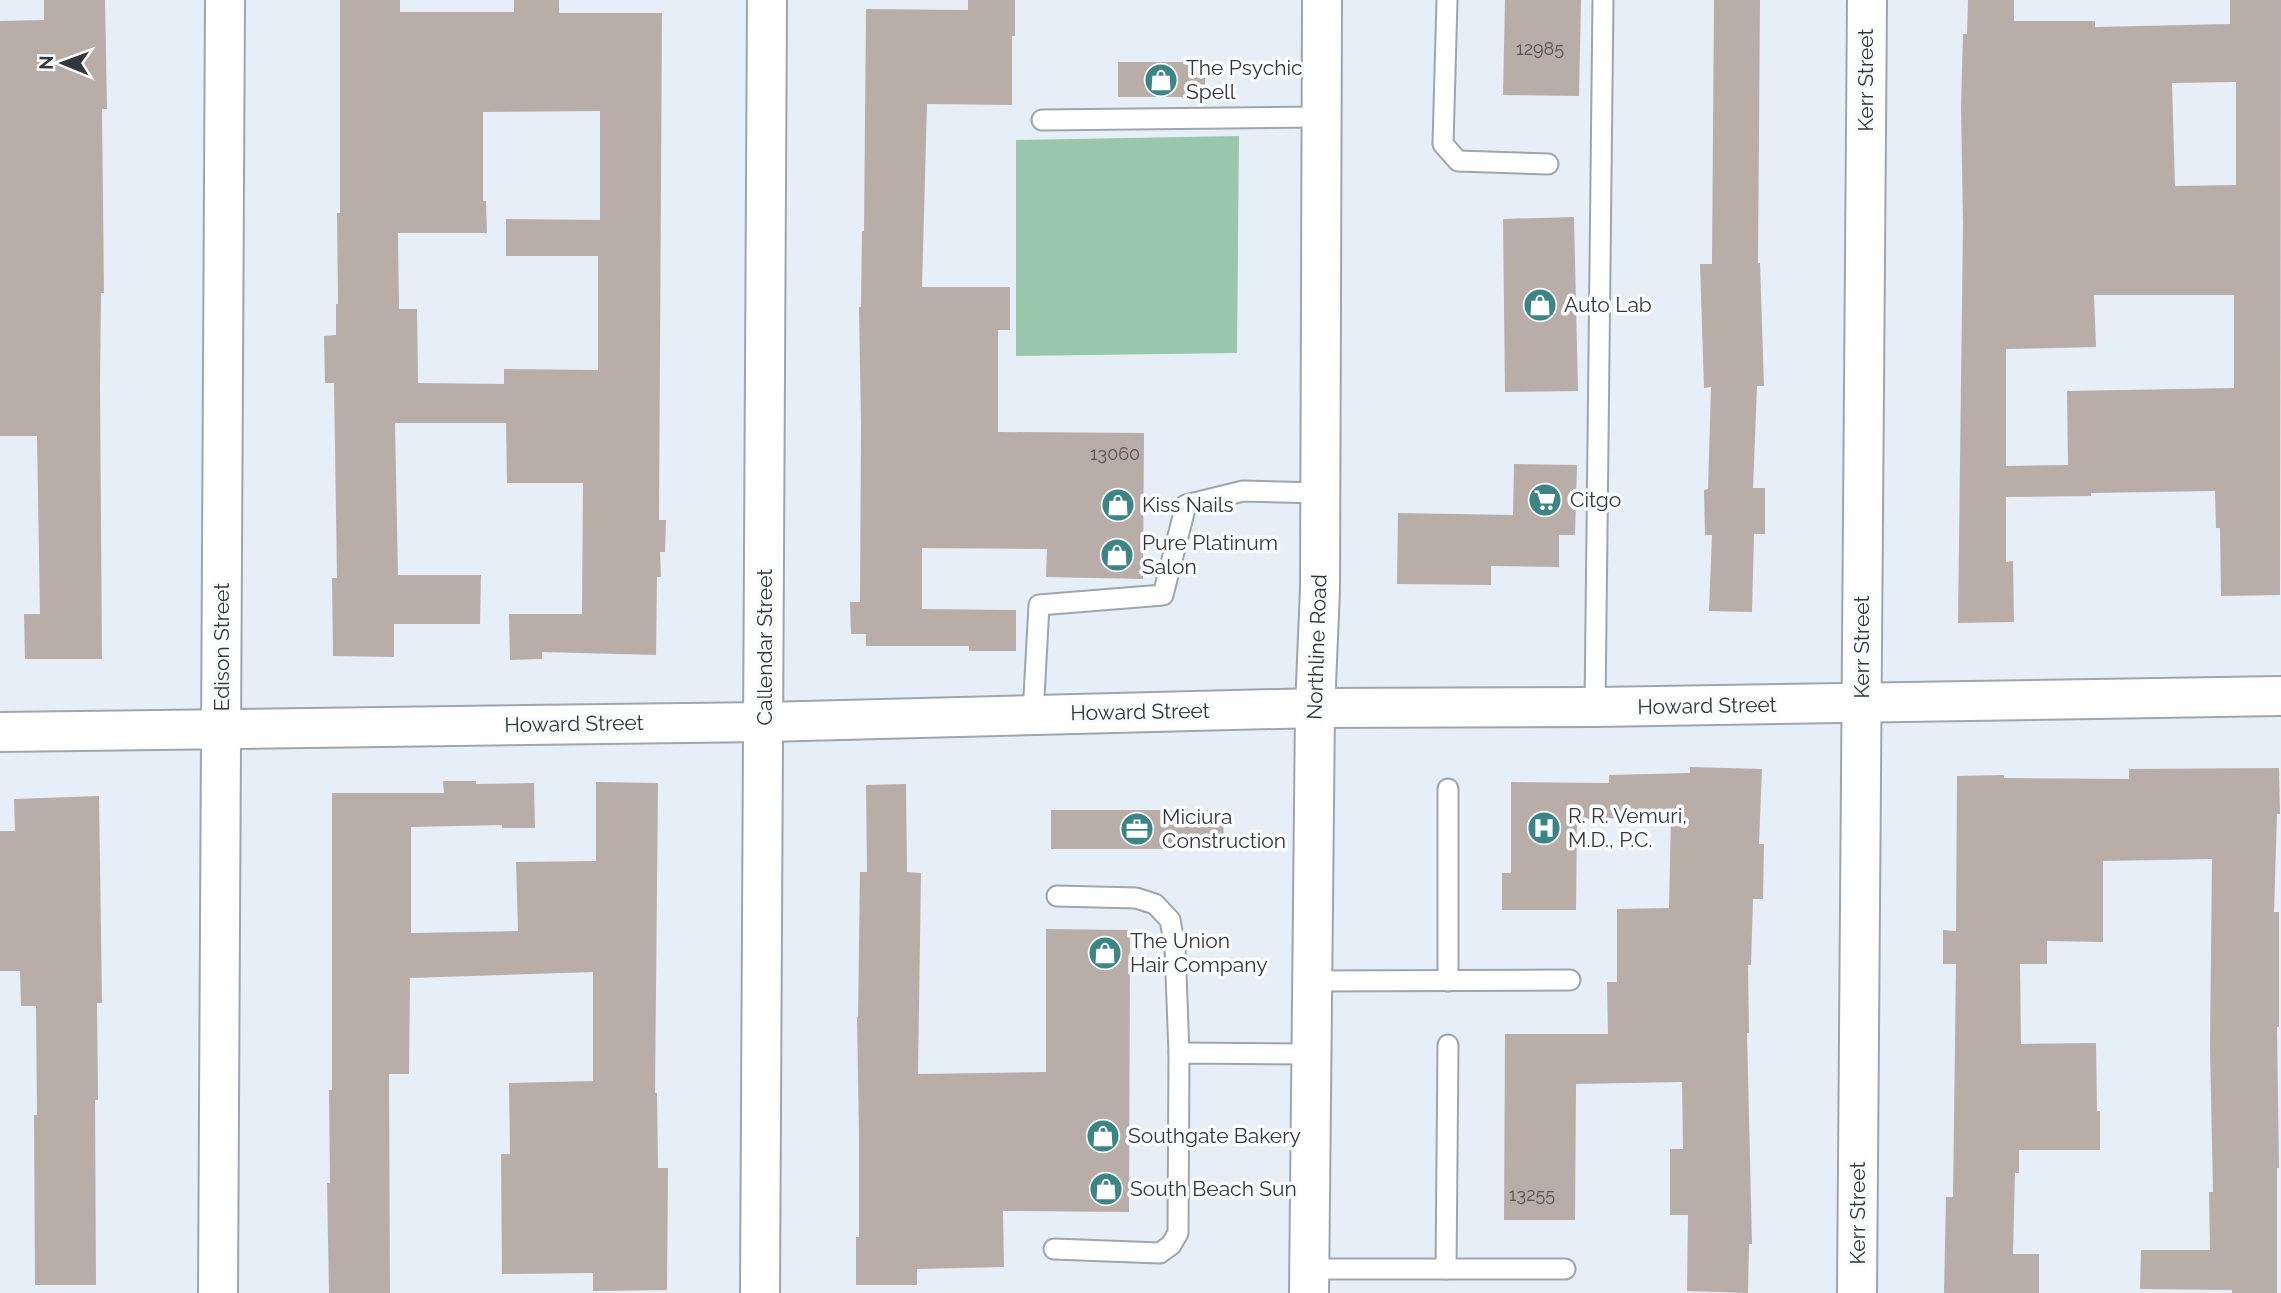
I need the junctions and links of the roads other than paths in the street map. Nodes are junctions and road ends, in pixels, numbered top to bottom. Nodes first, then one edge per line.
1 (225, 0) edge
2 (767, 0) edge
3 (1322, 0) edge
4 (1447, 0) edge
5 (1603, 0) edge
6 (1867, 0) edge
7 (1321, 117) junction
8 (1042, 120) dead end
9 (1548, 163) dead end
10 (1320, 493) junction
11 (2281, 696) edge
12 (1861, 704) junction
13 (1315, 708) junction
14 (1595, 708) junction
15 (1033, 715) junction
16 (764, 722) junction
17 (221, 729) junction
18 (0, 732) edge
19 (1448, 789) dead end
20 (1057, 896) dead end
21 (1570, 980) dead end
22 (1312, 981) junction
23 (1448, 981) junction
24 (1448, 1045) dead end
25 (1179, 1053) junction
26 (1312, 1054) junction
27 (1054, 1249) dead end
28 (1446, 1269) junction
29 (1565, 1269) dead end
30 (1309, 1281) edge
31 (218, 1293) edge
32 (760, 1293) edge
33 (1857, 1293) edge

1 - 17 street, Edison Street
2 - 16 street, Callendar Street
3 - 7 street, Northline Road
4 - 9 lane
5 - 14 lane
6 - 12 street, Kerr Street
7 - 8 lane
7 - 10 street, Northline Road
10 - 13 street, Northline Road
10 - 15 lane
11 - 12 street, Howard Street
12 - 14 street, Howard Street
12 - 33 street, Kerr Street
13 - 14 street, Howard Street
13 - 15 street, Howard Street
13 - 22 street, Northline Road
15 - 16 street, Howard Street
16 - 17 street, Howard Street
16 - 32 street, Callendar Street
17 - 18 street, Howard Street
17 - 31 street, Edison Street
19 - 23 lane
20 - 25 lane
21 - 23 lane
22 - 23 lane
22 - 26 street, Northline Road
24 - 28 lane
25 - 26 lane
25 - 27 lane
26 - 30 street, Northline Road
28 - 29 lane
28 - 30 lane

